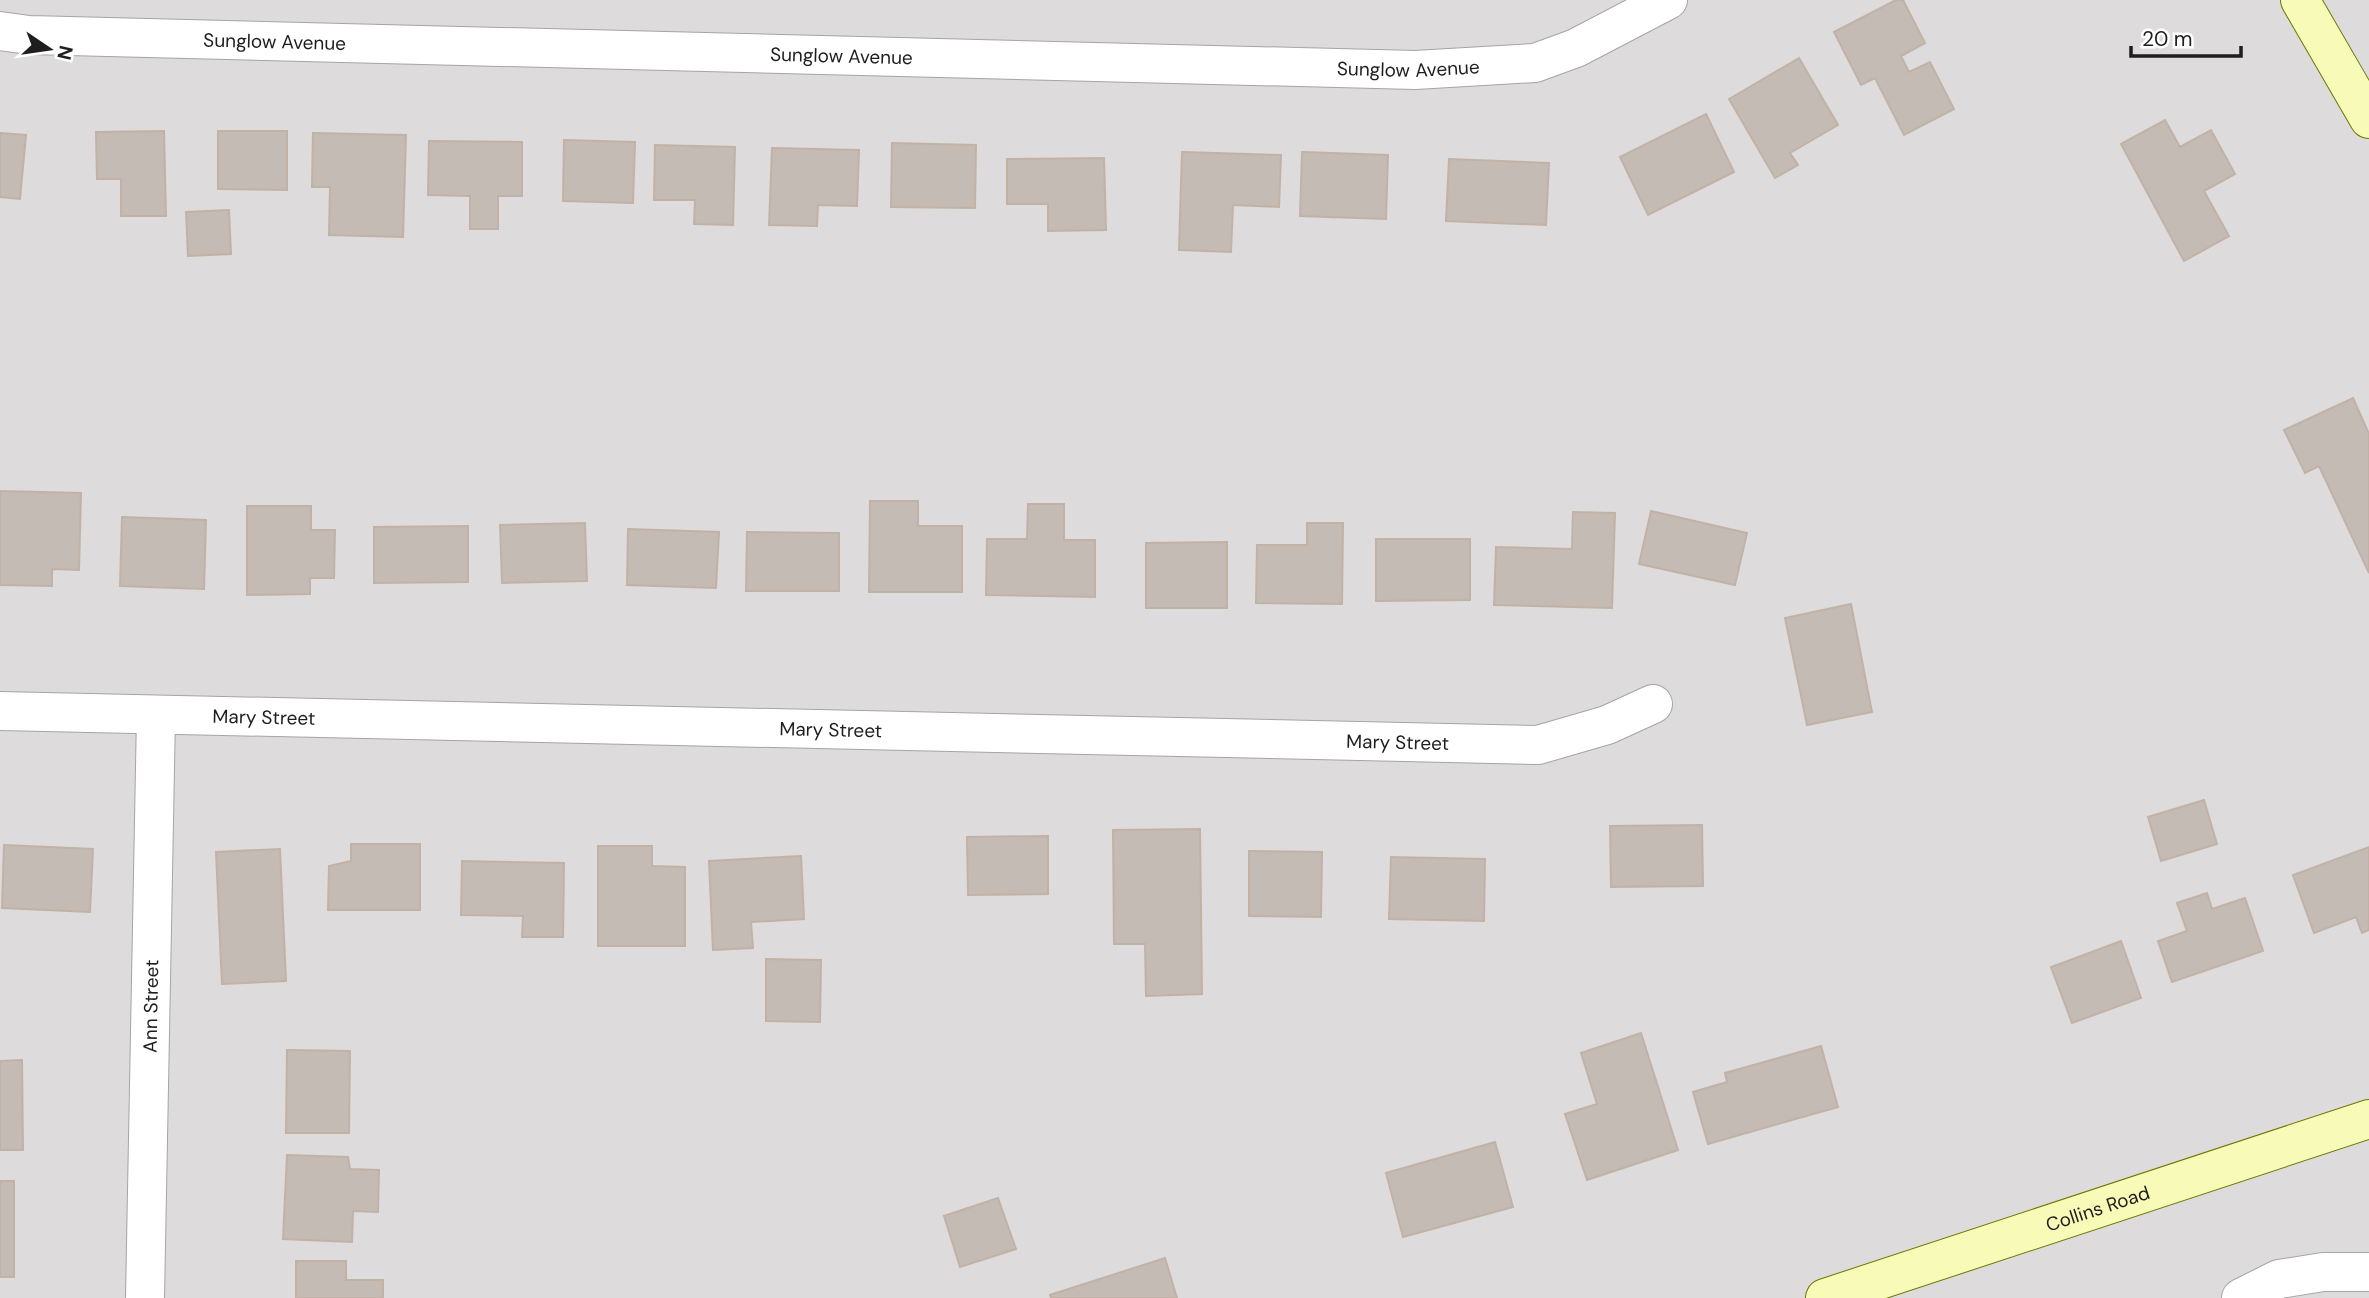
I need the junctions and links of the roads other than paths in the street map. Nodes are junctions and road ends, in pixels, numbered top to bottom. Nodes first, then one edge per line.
1 (1668, 0) edge
2 (2300, 0) edge
3 (0, 32) edge
4 (2369, 119) edge
5 (1653, 704) dead end
6 (0, 711) edge
7 (156, 715) junction
8 (2369, 1119) edge
9 (2369, 1272) edge
10 (145, 1298) edge
11 (1825, 1298) edge
12 (2241, 1298) edge

1 - 3 street, Sunglow Avenue
2 - 4 main road
5 - 7 street, Mary Street
6 - 7 street, Mary Street
7 - 10 street, Ann Street
8 - 11 main road, Collins Road
9 - 12 street

